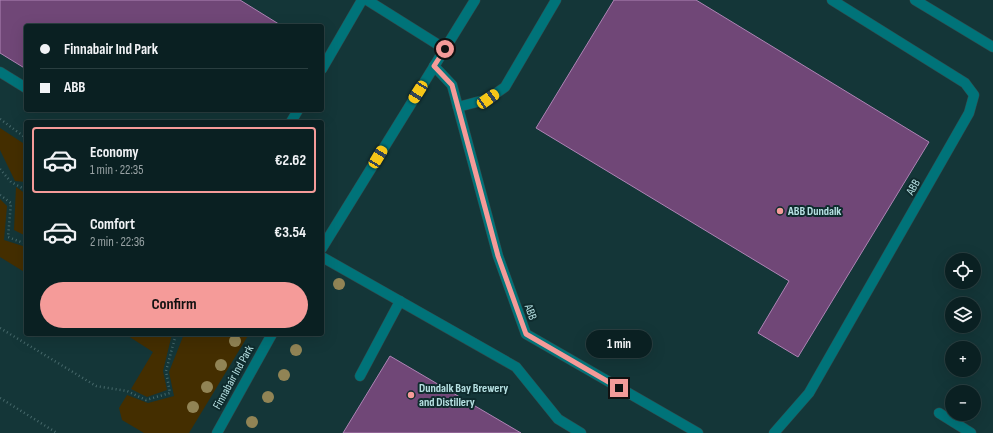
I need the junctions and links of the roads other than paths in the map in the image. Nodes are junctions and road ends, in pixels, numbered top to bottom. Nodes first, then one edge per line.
1 (362, 0) edge
2 (367, 0) edge
3 (475, 0) edge
4 (556, 0) edge
5 (832, 0) edge
6 (915, 0) edge
7 (993, 47) edge
8 (445, 49) junction
9 (324, 66) edge
10 (434, 66) junction
11 (0, 72) edge
12 (24, 87) edge
13 (458, 108) junction
14 (324, 245) edge
15 (324, 258) edge
16 (400, 301) junction
17 (271, 336) edge
18 (360, 376) dead end
19 (939, 413) dead end
20 (217, 433) edge
21 (581, 433) edge
22 (698, 433) edge
23 (774, 433) edge
24 (971, 433) edge

1 - 9 street
2 - 8 street
3 - 8 street
4 - 13 street
5 - 23 street, ABB
6 - 7 street
8 - 10 street
10 - 13 street, ABB
10 - 14 street
11 - 12 street
13 - 22 street, ABB
15 - 16 street
16 - 18 street
16 - 21 street
17 - 20 street, Finnabair Ind Park
19 - 24 street

